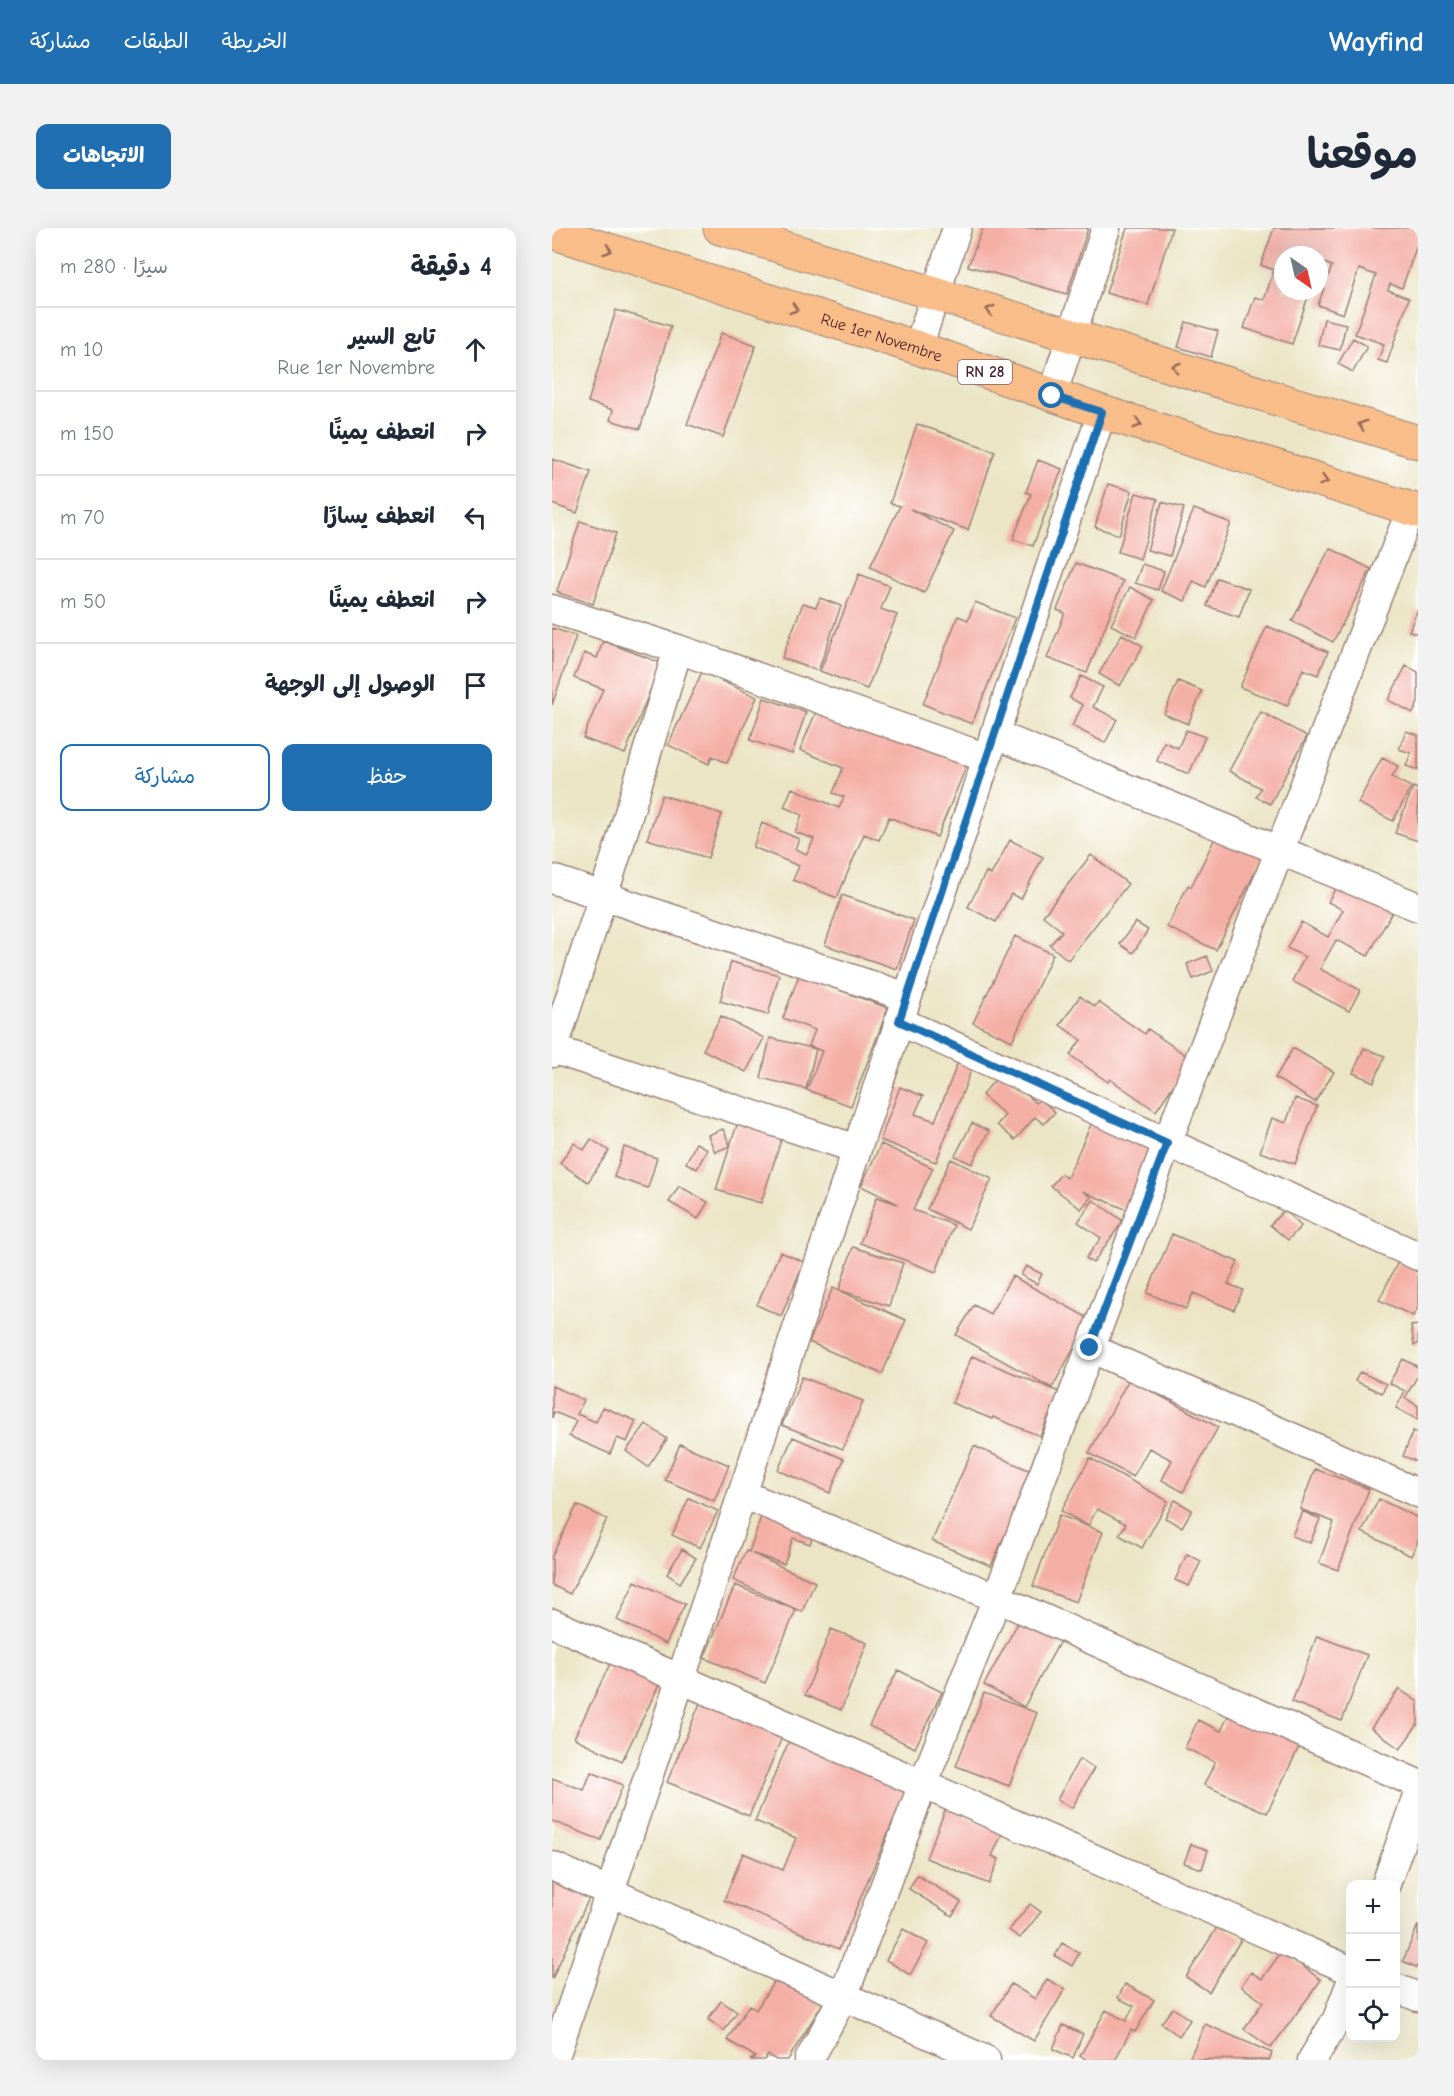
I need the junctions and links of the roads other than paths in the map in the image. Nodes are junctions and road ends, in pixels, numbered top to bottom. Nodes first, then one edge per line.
1 (720, 228) edge
2 (957, 228) edge
3 (1106, 228) edge
4 (552, 232) edge
5 (935, 293) junction
6 (1073, 335) junction
7 (918, 348) junction
8 (1052, 396) junction
9 (1102, 412) junction
10 (1418, 442) edge
11 (1415, 510) edge
12 (552, 609) edge
13 (678, 648) junction
14 (991, 746) junction
15 (1279, 852) junction
16 (552, 879) edge
17 (603, 895) junction
18 (1418, 907) edge
19 (903, 1009) junction
20 (552, 1050) edge
21 (1167, 1143) junction
22 (857, 1149) junction
23 (1418, 1256) edge
24 (1090, 1348) junction
25 (1418, 1493) edge
26 (742, 1494) junction
27 (997, 1598) junction
28 (552, 1623) edge
29 (681, 1680) junction
30 (923, 1784) junction
31 (1418, 1784) edge
32 (1418, 1794) edge
33 (552, 1866) edge
34 (1387, 1880) edge
35 (610, 1892) junction
36 (1346, 1968) edge
37 (1349, 1988) edge
38 (1400, 1990) edge
39 (843, 1997) junction
40 (1418, 1997) edge
41 (559, 2022) edge
42 (554, 2060) edge
43 (809, 2060) edge
44 (986, 2060) edge
45 (1312, 2060) edge

1 - 5 main road
2 - 5 street
3 - 6 street
4 -> 7 main road, Rue 1er Novembre / RN 28
6 -> 5 main road
5 - 7 street
6 - 8 street
10 -> 6 main road
7 - 8 main road, Rue 1er Novembre / RN 28
8 - 9 main road, Rue 1er Novembre / RN 28
9 -> 11 main road, Rue 1er Novembre / RN 28
9 - 14 street
11 - 15 street
12 - 13 street
13 - 14 street
13 - 17 street
14 - 15 street
14 - 19 street
15 - 18 street
15 - 21 street
16 - 17 street
17 - 19 street
17 - 20 street
19 - 21 street
19 - 22 street
20 - 22 street
21 - 23 street
21 - 24 street
22 - 26 street
24 - 25 street
24 - 27 street
26 - 27 street
26 - 29 street
27 - 30 street
27 - 31 street
28 - 29 street
29 - 30 street
29 - 35 street
30 - 36 street
30 - 39 street
32 - 34 street
33 - 35 street
35 - 39 street
35 - 41 street
37 - 45 street
38 - 40 street
39 - 43 street
39 - 44 street
41 - 42 street

